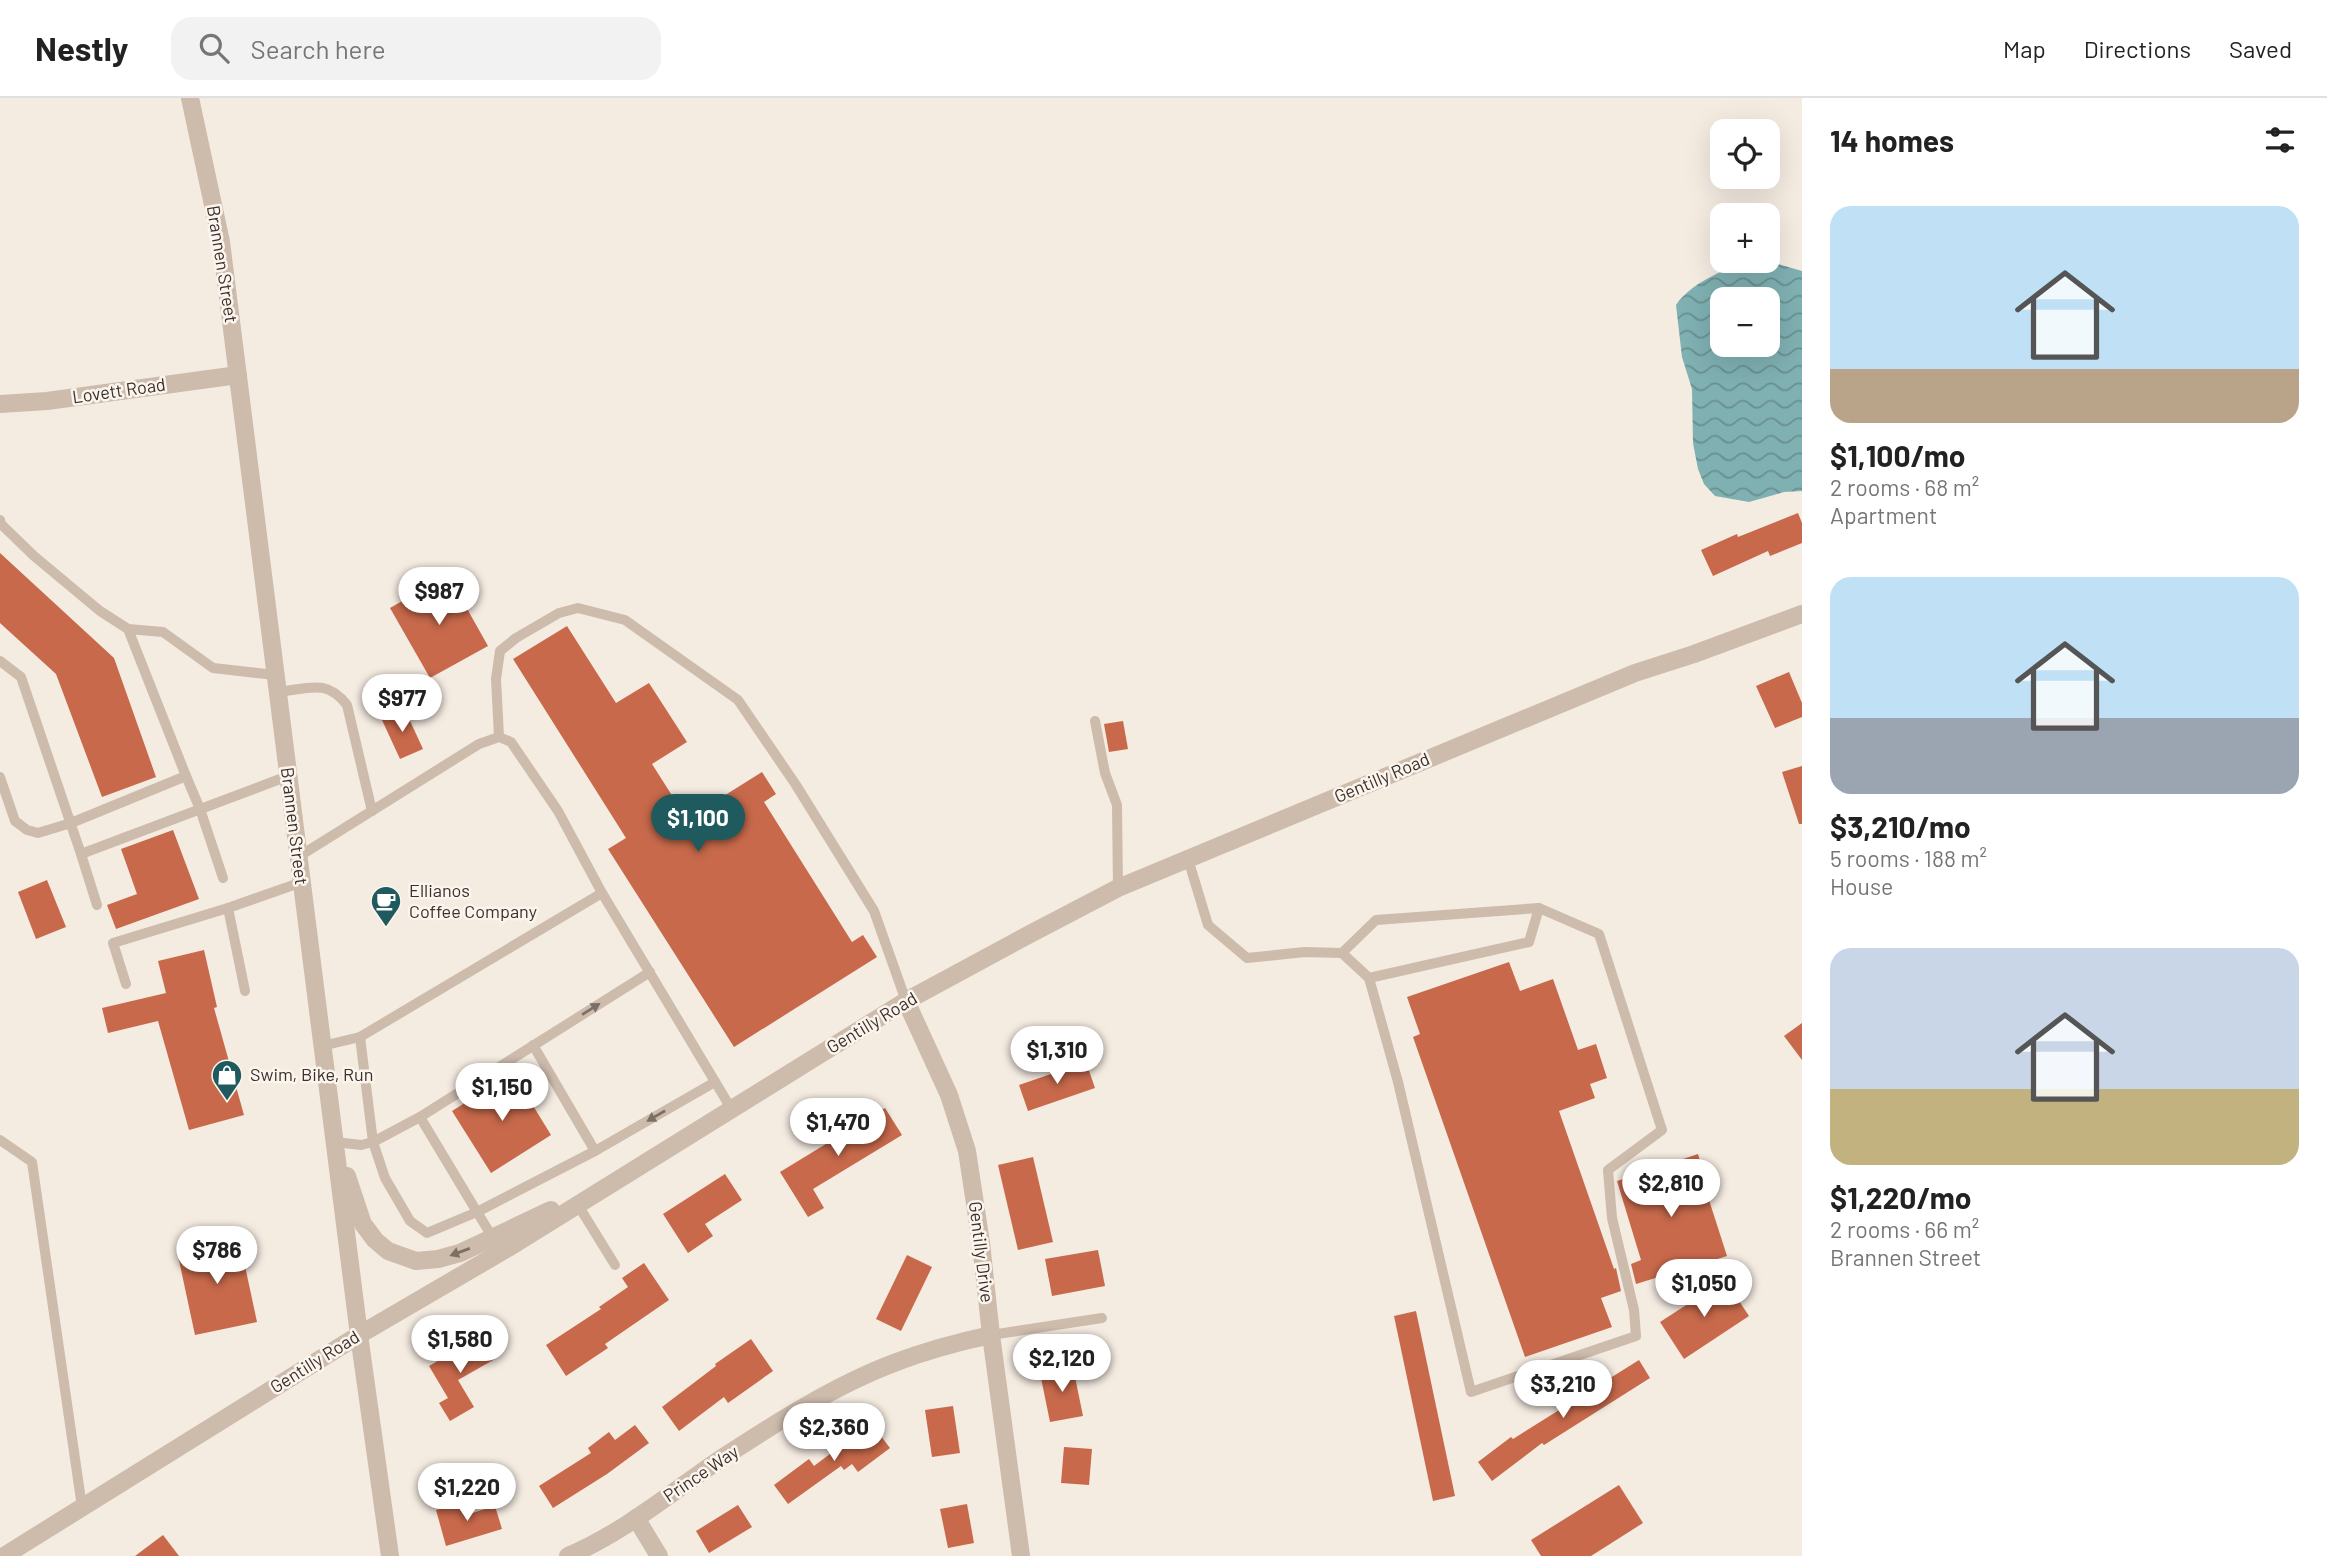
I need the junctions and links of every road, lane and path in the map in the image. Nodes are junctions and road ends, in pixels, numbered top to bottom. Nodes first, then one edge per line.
1 (190, 98) edge
2 (237, 375) junction
3 (0, 404) edge
4 (0, 523) edge
5 (1802, 614) edge
6 (128, 629) junction
7 (0, 662) edge
8 (276, 684) junction
9 (1095, 721) dead end
10 (499, 737) junction
11 (186, 776) junction
12 (288, 776) junction
13 (0, 777) edge
14 (200, 809) junction
15 (372, 811) junction
16 (71, 823) junction
17 (81, 854) junction
18 (298, 857) junction
19 (1188, 859) junction
20 (223, 878) dead end
21 (302, 882) junction
22 (1118, 888) junction
23 (603, 894) junction
24 (97, 905) dead end
25 (228, 908) junction
26 (1539, 908) junction
27 (1342, 953) junction
28 (650, 972) junction
29 (1369, 978) junction
30 (126, 984) dead end
31 (245, 991) dead end
32 (906, 1001) junction
33 (360, 1037) junction
34 (533, 1045) junction
35 (322, 1046) junction
36 (715, 1082) junction
37 (732, 1110) junction
38 (420, 1117) junction
39 (0, 1140) edge
40 (335, 1142) junction
41 (373, 1142) junction
42 (595, 1151) junction
43 (633, 1171) junction
44 (578, 1205) junction
45 (477, 1212) junction
46 (493, 1238) junction
47 (615, 1265) dead end
48 (1102, 1318) dead end
49 (359, 1335) junction
50 (991, 1335) junction
51 (82, 1507) junction
52 (636, 1518) junction
53 (4, 1556) edge
54 (390, 1556) edge
55 (568, 1556) edge
56 (659, 1556) edge
57 (1021, 1556) edge

1 - 2 street, Brannen Street
2 - 3 street, Lovett Road
2 - 8 street, Brannen Street
4 - 6 lane
5 - 19 street, Gentilly Road
6 - 8 lane
6 - 11 lane
7 - 16 lane
8 - 12 street, Brannen Street
8 - 15 lane
9 - 22 lane
10 - 15 lane
10 - 23 lane
10 - 32 lane
11 - 14 lane
11 - 16 lane
12 - 14 lane
12 - 18 street, Brannen Street
13 - 16 lane
14 - 17 lane
14 - 20 lane
15 - 18 lane
16 - 17 lane
17 - 24 lane
18 - 21 street, Brannen Street
19 - 22 street, Gentilly Road
19 - 27 lane
21 - 25 lane
21 - 35 street, Brannen Street
22 - 32 street, Gentilly Road
23 - 28 lane
23 - 33 lane
25 - 30 lane
25 - 31 lane
26 - 27 lane
26 - 29 lane
26 - 29 lane
27 - 29 lane
34 -> 28 lane
28 - 36 lane
32 - 37 street, Gentilly Road
32 - 50 street, Gentilly Drive
33 - 35 lane
33 - 41 lane
34 - 38 lane
34 - 42 lane
35 - 40 street, Brannen Street
36 - 37 lane
36 -> 42 lane
37 - 43 street, Gentilly Road
38 - 41 lane
38 - 45 lane
39 - 51 lane
40 - 41 lane
46 -> 40 street
40 - 49 street, Brannen Street
41 - 45 lane
42 - 45 lane
43 - 44 street, Gentilly Road
43 - 46 street
44 - 47 lane
44 - 49 street, Gentilly Road
45 - 46 lane
48 - 50 lane
49 - 51 street, Gentilly Road
49 - 54 street, Brannen Street
50 - 52 street, Prince Way
50 - 57 street, Gentilly Drive
51 - 53 street, Gentilly Road
52 - 55 street, Prince Way
52 - 56 street

